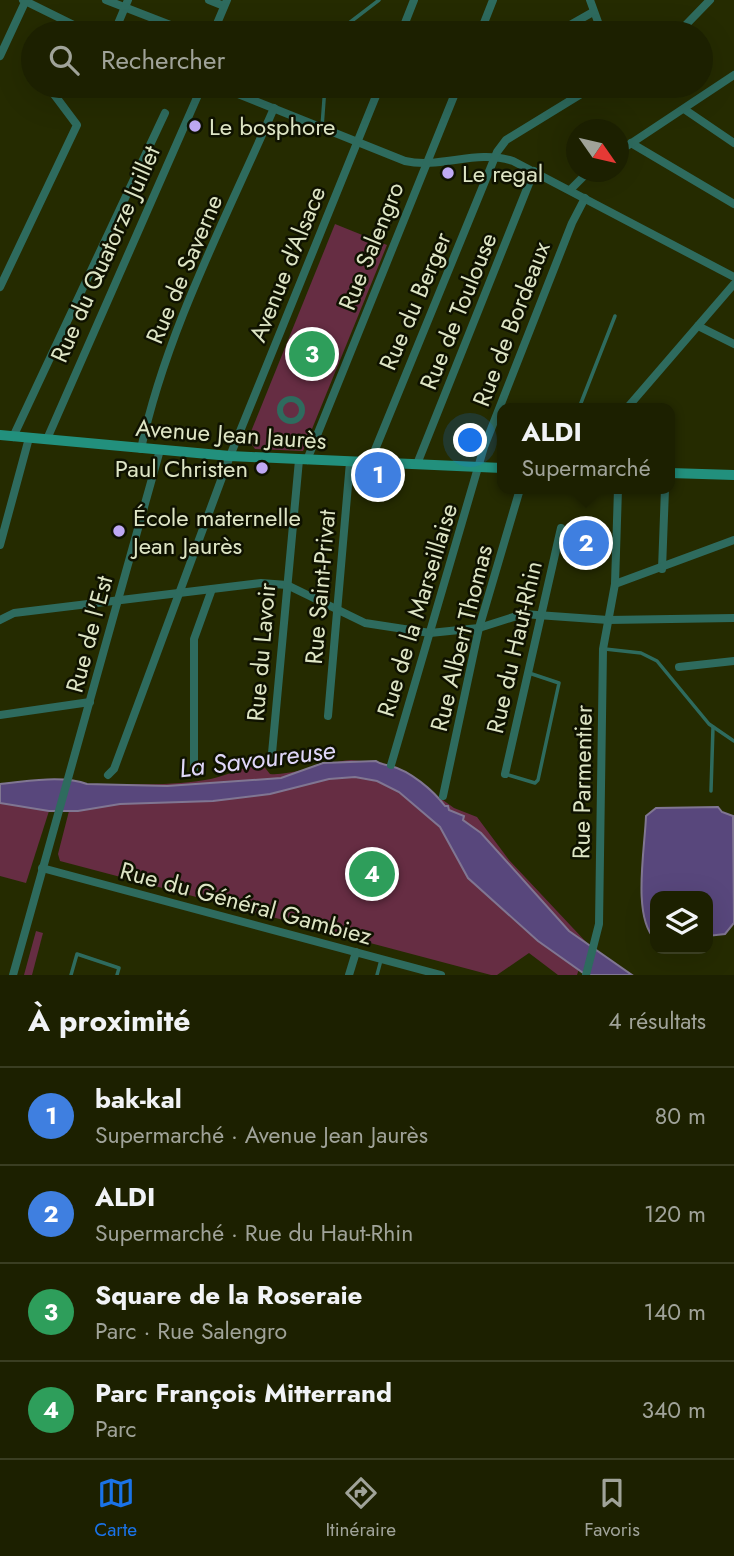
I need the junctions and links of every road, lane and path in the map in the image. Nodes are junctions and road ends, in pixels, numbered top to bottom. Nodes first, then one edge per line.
1 (25, 0) edge
2 (106, 0) edge
3 (209, 0) edge
4 (379, 0) edge
5 (414, 0) edge
6 (493, 0) edge
7 (590, 0) edge
8 (710, 0) edge
9 (225, 3) edge
10 (126, 4) edge
11 (593, 12) junction
12 (64, 21) edge
13 (119, 21) edge
14 (164, 21) edge
15 (218, 21) edge
16 (352, 21) edge
17 (406, 21) edge
18 (485, 21) edge
19 (577, 21) edge
20 (597, 21) edge
21 (690, 21) edge
22 (0, 56) edge
23 (734, 75) edge
24 (713, 89) edge
25 (57, 98) edge
26 (197, 98) edge
27 (249, 98) edge
28 (325, 98) edge
29 (375, 98) edge
30 (453, 98) edge
31 (575, 98) edge
32 (700, 98) edge
33 (274, 108) junction
34 (684, 109) junction
35 (165, 113) dead end
36 (322, 129) junction
37 (357, 142) junction
38 (631, 143) joint
39 (734, 144) edge
40 (496, 156) junction
41 (426, 163) junction
42 (534, 171) junction
43 (578, 182) edge
44 (570, 190) junction
45 (585, 198) junction
46 (734, 204) edge
47 (734, 277) edge
48 (734, 285) edge
49 (0, 287) edge
50 (615, 316) dead end
51 (698, 326) junction
52 (734, 344) edge
53 (501, 403) edge
54 (581, 403) edge
55 (631, 403) edge
56 (497, 413) edge
57 (0, 435) edge
58 (13, 436) junction
59 (29, 438) junction
60 (47, 439) junction
61 (141, 449) junction
62 (160, 450) junction
63 (230, 456) junction
64 (303, 460) junction
65 (350, 462) junction
66 (370, 462) junction
67 (417, 464) junction
68 (480, 467) junction
69 (497, 468) edge
70 (675, 473) edge
71 (734, 475) edge
72 (519, 494) edge
73 (618, 494) edge
74 (665, 494) edge
75 (561, 528) dead end
76 (734, 540) edge
77 (0, 545) edge
78 (662, 569) junction
79 (615, 584) junction
80 (287, 585) junction
81 (212, 589) junction
82 (181, 592) junction
83 (118, 601) junction
84 (338, 610) junction
85 (540, 615) junction
86 (734, 618) edge
87 (0, 620) edge
88 (608, 620) junction
89 (480, 628) junction
90 (430, 633) junction
91 (603, 649) junction
92 (734, 661) edge
93 (679, 667) dead end
94 (527, 673) junction
95 (90, 702) junction
96 (0, 715) edge
97 (328, 716) dead end
98 (713, 727) junction
99 (734, 741) edge
100 (271, 764) dead end
101 (391, 765) dead end
102 (194, 772) dead end
103 (505, 774) joint
104 (108, 775) dead end
105 (711, 791) dead end
106 (443, 796) dead end
107 (42, 868) junction
108 (356, 952) junction
109 (382, 959) junction
110 (13, 975) edge
111 (71, 975) edge
112 (117, 975) edge
113 (349, 975) edge
114 (377, 975) edge
115 (441, 975) edge
116 (586, 975) edge

1 - 12 street
1 - 22 street
2 - 10 street
3 - 9 street
4 - 16 lane
5 - 17 street
6 - 18 street
7 - 11 street
8 - 21 street
9 - 15 street
10 - 13 street
10 - 14 street
11 - 19 street
11 - 20 street
23 - 24 street
25 - 49 street
26 - 60 street, Rue du Quatorze Juillet
27 - 33 street
28 - 36 lane
29 - 37 street, Avenue d'Alsace
30 - 41 street, Rue Salengro
31 - 40 street
32 - 34 street
33 - 36 street
33 - 61 street, Rue de Saverne
34 - 38 street
34 - 39 street
35 - 58 street
36 - 37 street
37 - 41 street
37 - 63 street, Avenue d'Alsace
38 - 46 street
40 - 41 street
40 - 42 street
40 - 66 street, Rue du Berger
41 - 64 street, Rue Salengro
42 - 44 street
42 - 67 street, Rue de Toulouse
43 - 44 street
44 - 45 street
45 - 47 street
45 - 53 street, Rue de Bordeaux
48 - 51 street
50 - 54 lane
51 - 52 street
51 - 55 street
56 - 68 street, Rue de Bordeaux
57 - 58 main road, Avenue Jean Jaurès
58 - 59 main road, Avenue Jean Jaurès
59 - 60 main road, Avenue Jean Jaurès
59 - 77 street
60 - 61 main road, Avenue Jean Jaurès
61 - 62 main road, Avenue Jean Jaurès
62 - 63 main road, Avenue Jean Jaurès
62 - 83 street, Rue de l'Est
63 - 64 main road, Avenue Jean Jaurès
63 - 82 street, Avenue d'Alsace
64 - 65 main road, Avenue Jean Jaurès
64 - 80 street, Rue du Lavoir
65 - 66 main road, Avenue Jean Jaurès
65 - 84 street, Rue Saint-Privat
66 - 67 main road, Avenue Jean Jaurès
67 - 68 main road, Avenue Jean Jaurès
68 - 69 main road, Avenue Jean Jaurès
68 - 90 street, Rue de la Marseillaise
70 - 71 main road
72 - 89 street, Rue Albert Thomas
73 - 79 street, Rue Parmentier
74 - 78 street
75 - 85 street, Rue du Haut-Rhin
76 - 78 street
78 - 79 street
79 - 88 street, Rue Parmentier
80 - 81 street
80 - 84 street
80 - 100 street, Rue du Lavoir
81 - 82 street
81 - 102 street
82 - 83 street
82 - 104 street, Avenue d'Alsace
83 - 87 street
83 - 95 street, Rue de l'Est
84 - 90 street
84 - 97 street, Rue Saint-Privat
85 - 88 street
85 - 89 street
85 - 94 street, Rue du Haut-Rhin
86 - 88 street
88 - 91 street, Rue Parmentier
89 - 90 street
89 - 106 street, Rue Albert Thomas
90 - 101 street, Rue de la Marseillaise
91 - 98 lane
91 - 116 street, Rue Parmentier
92 - 93 street
94 - 103 street, Rue du Haut-Rhin
94 - 103 lane
95 - 96 street
95 - 107 street, Rue de l'Est
98 - 99 lane
98 - 105 lane
107 - 108 street, Rue du Général Gambiez
107 - 110 street, Rue de l'Est
108 - 109 street, Rue du Général Gambiez
108 - 113 street
109 - 114 lane
109 - 115 street, Rue du Général Gambiez
111 - 112 lane

